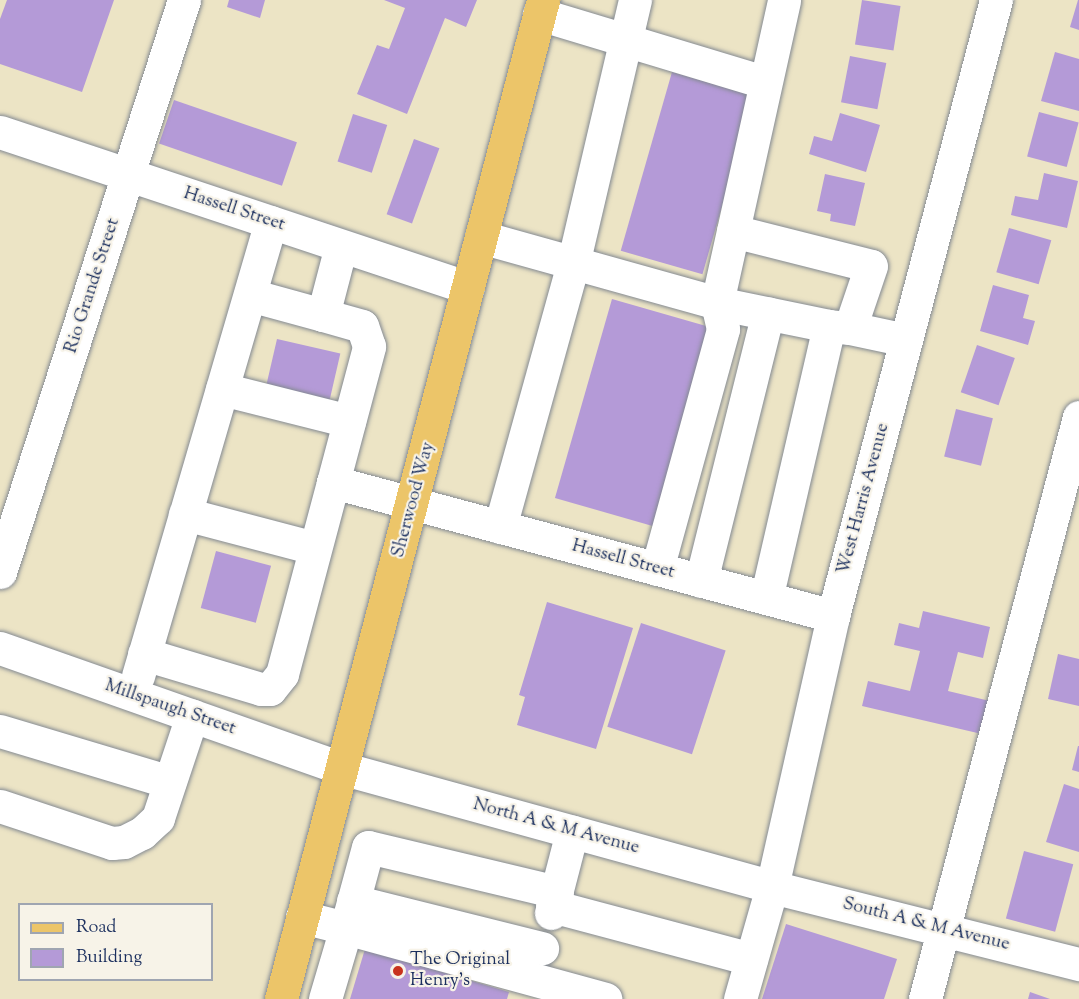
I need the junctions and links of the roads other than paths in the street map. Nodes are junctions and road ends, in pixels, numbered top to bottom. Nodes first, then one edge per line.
1 (184, 0) edge
2 (635, 0) edge
3 (784, 0) edge
4 (996, 0) edge
5 (541, 7) edge
6 (628, 39) junction
7 (764, 82) junction
8 (0, 132) edge
9 (129, 175) junction
10 (271, 222) junction
11 (733, 231) junction
12 (481, 237) junction
13 (341, 246) junction
14 (574, 260) junction
15 (468, 288) junction
16 (250, 296) junction
17 (717, 303) junction
18 (768, 313) junction
19 (323, 315) junction
20 (840, 327) junction
21 (906, 340) junction
22 (222, 389) junction
23 (1079, 417) edge
24 (349, 421) junction
25 (333, 482) junction
26 (414, 504) junction
27 (185, 514) junction
28 (500, 527) junction
29 (315, 548) junction
30 (657, 569) junction
31 (0, 572) edge
32 (701, 581) junction
33 (766, 598) junction
34 (833, 616) junction
35 (0, 648) edge
36 (144, 654) junction
37 (240, 683) junction
38 (132, 695) junction
39 (192, 716) junction
40 (227, 728) junction
41 (0, 731) edge
42 (340, 768) junction
43 (170, 782) junction
44 (0, 806) edge
45 (572, 832) junction
46 (324, 836) junction
47 (368, 847) junction
48 (772, 886) junction
49 (555, 899) junction
50 (350, 914) junction
51 (302, 917) junction
52 (944, 929) junction
53 (542, 948) junction
54 (751, 959) junction
55 (1079, 963) edge
56 (532, 990) edge
57 (282, 999) edge
58 (325, 999) edge
59 (605, 999) edge
60 (740, 999) edge
61 (926, 999) edge

1 - 9 street, Rio Grande Street
2 - 6 street
3 - 7 street
4 - 21 street, West Harris Avenue
5 - 6 street
5 - 12 main road, Sherwood Way
6 - 7 street
6 - 14 street
7 - 11 street
8 - 9 street, Hassell Street
9 - 10 street, Hassell Street
9 - 31 street, Rio Grande Street
10 - 13 street, Hassell Street
10 - 16 street
11 - 17 street
11 - 20 street
12 - 14 street
12 - 15 main road, Sherwood Way
13 - 15 street, Hassell Street
13 - 19 street
14 - 17 street
14 - 28 street
15 - 26 main road, Sherwood Way
16 - 19 street
16 - 22 street
17 - 18 street
17 - 30 street
18 - 20 street
18 - 32 street
19 - 24 street
20 - 21 street
20 - 33 street
21 - 34 street, West Harris Avenue
22 - 24 street
22 - 27 street
23 - 52 street
24 - 25 street
25 - 26 street, Hassell Street
25 - 29 street
26 - 28 street, Hassell Street
26 - 42 main road, Sherwood Way
27 - 29 street
27 - 36 street
28 - 30 street, Hassell Street
29 - 37 street
30 - 32 street, Hassell Street
32 - 33 street, Hassell Street
33 - 34 street, Hassell Street
34 - 48 street, West Harris Avenue
35 - 38 street, Millspaugh Street
36 - 37 street
36 - 38 street
37 - 40 street
38 - 39 street, Millspaugh Street
39 - 40 street, Millspaugh Street
39 - 43 street
40 - 42 street, Millspaugh Street
41 - 43 street
42 - 45 street, North A & M Avenue
42 - 46 main road, Sherwood Way
43 - 44 street
45 - 48 street, North A & M Avenue
45 - 49 street
46 - 47 street
46 - 51 main road, Sherwood Way
47 - 49 street
47 - 50 street
48 - 52 street, South A & M Avenue
48 - 54 street, West Harris Avenue
49 - 53 street
49 - 54 street
50 - 51 street
50 - 53 street
50 - 56 street
50 - 58 street
51 - 57 main road, Sherwood Way
52 - 55 street, South A & M Avenue
52 - 61 street
53 - 56 street
54 - 60 street, West Harris Avenue
56 - 59 street

